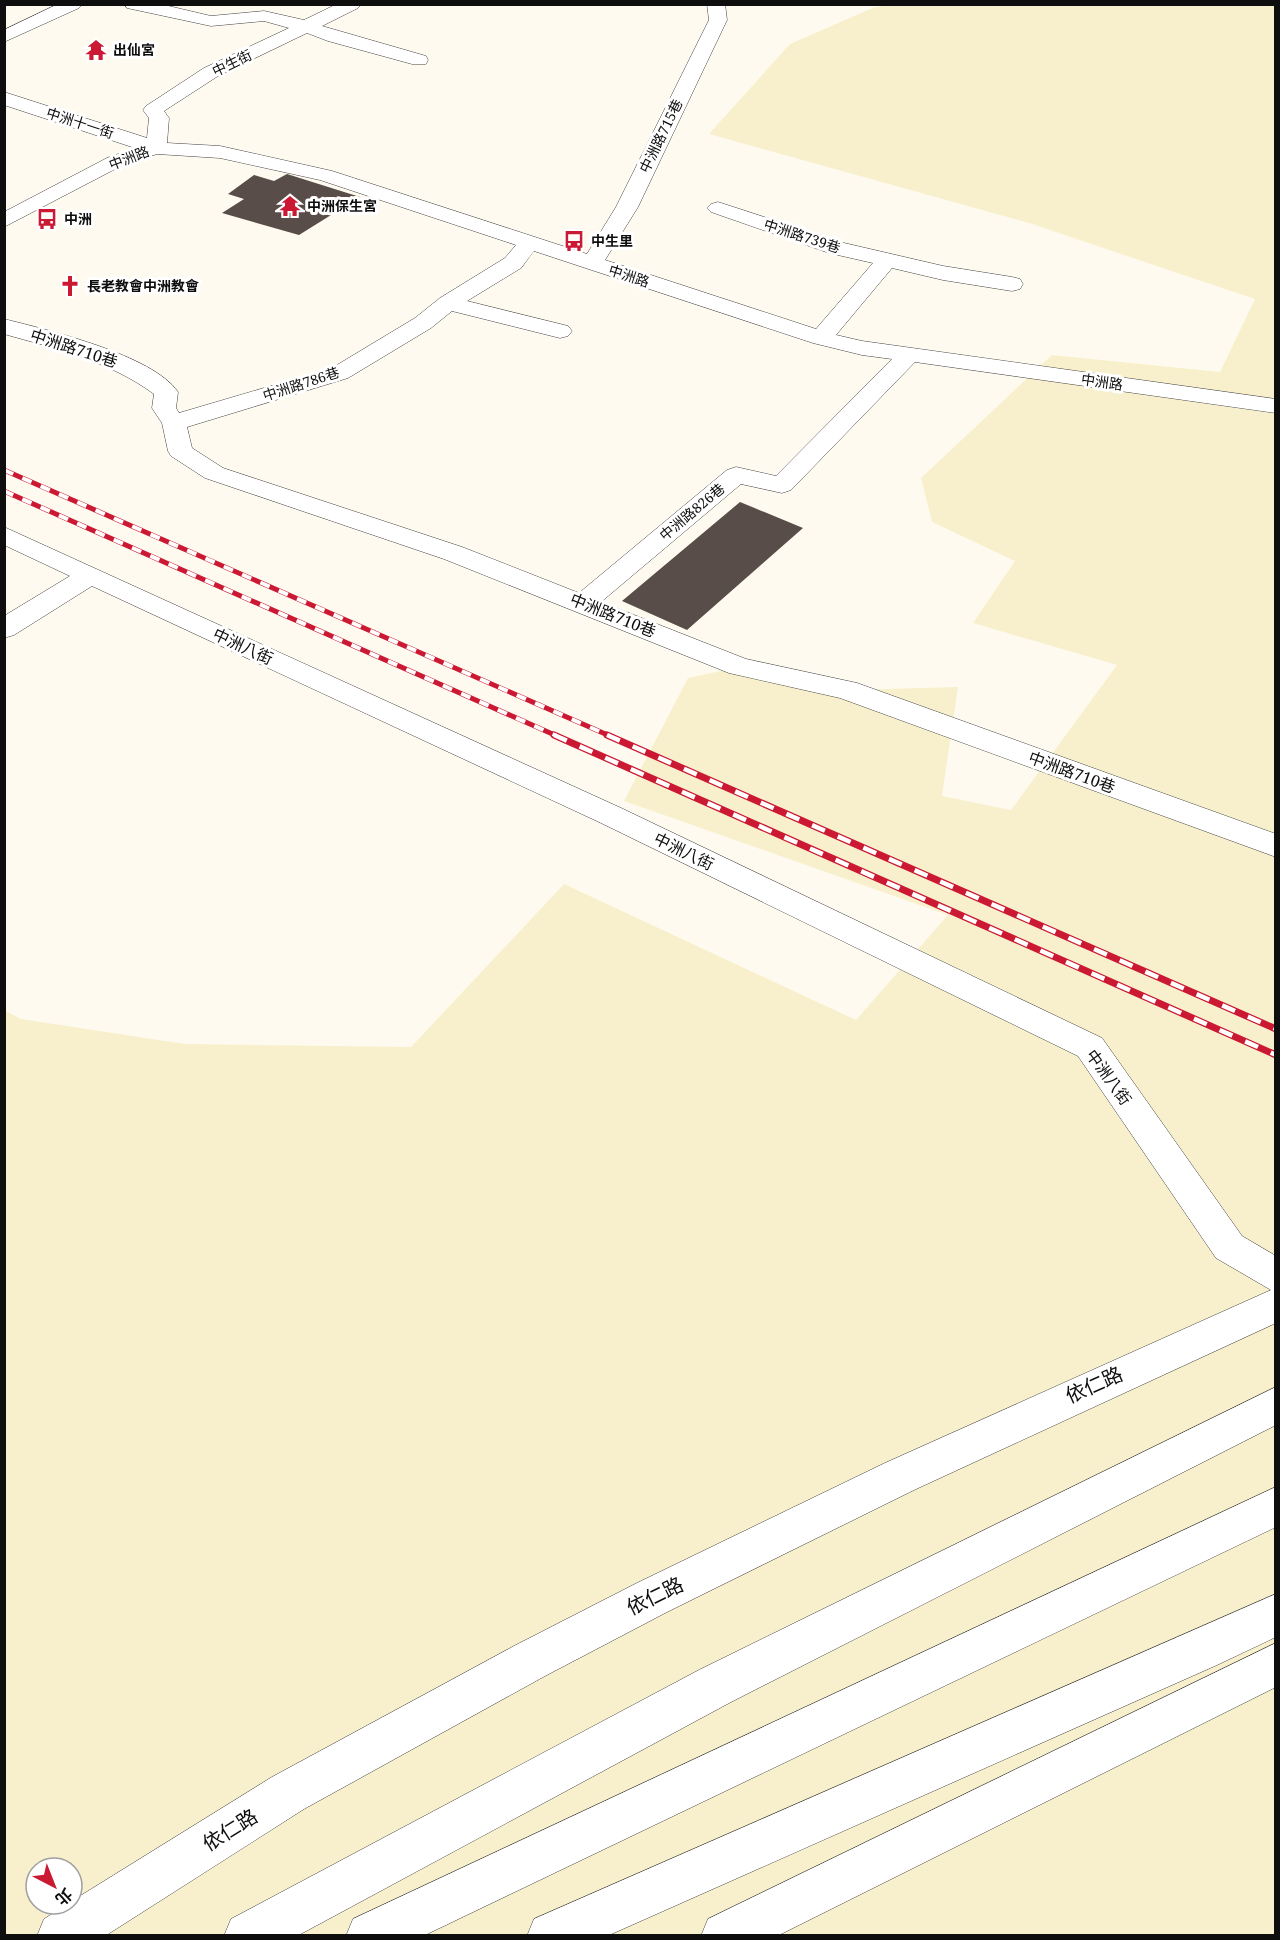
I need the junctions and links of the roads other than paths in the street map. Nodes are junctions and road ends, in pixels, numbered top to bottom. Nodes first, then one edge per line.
1 (73, 4) edge
2 (133, 4) edge
3 (352, 4) edge
4 (716, 4) edge
5 (309, 27) junction
6 (4, 36) edge
7 (419, 60) dead end
8 (4, 98) edge
9 (156, 148) junction
10 (718, 208) dead end
11 (4, 221) edge
12 (529, 243) junction
13 (887, 260) junction
14 (592, 264) junction
15 (1012, 284) dead end
16 (448, 303) junction
17 (4, 326) edge
18 (560, 332) dead end
19 (821, 338) junction
20 (909, 355) junction
21 (1275, 406) edge
22 (174, 423) junction
23 (4, 535) edge
24 (90, 575) junction
25 (584, 603) junction
26 (4, 629) edge
27 (1275, 846) edge
28 (1275, 1276) edge
29 (1275, 1305) edge
30 (1275, 1405) edge
31 (1275, 1506) edge
32 (1275, 1615) edge
33 (1275, 1664) edge
34 (61, 1935) edge
35 (248, 1935) edge
36 (370, 1935) edge
37 (551, 1935) edge
38 (725, 1935) edge

1 - 6 street
2 - 5 street
3 - 5 street, 中生街
4 - 14 street, 中洲路715巷
5 - 7 street
5 - 9 street, 中生街
8 - 9 street, 中洲十一街
9 - 11 street, 中洲路
9 - 12 street, 中洲路
10 - 13 street, 中洲路739巷
12 - 14 street, 中洲路
12 - 16 street, 中洲路786巷
13 - 15 street, 中洲路739巷
13 - 19 street
14 - 19 street, 中洲路
16 - 18 street
16 - 22 street, 中洲路786巷
17 - 22 street, 中洲路710巷
19 - 20 street, 中洲路
20 - 21 street, 中洲路
20 - 25 street, 中洲路826巷
22 - 25 street, 中洲路710巷
23 - 24 street, 中洲八街
24 - 26 street
24 - 28 street, 中洲八街
25 - 27 street, 中洲路710巷
29 - 34 street, 依仁路
30 - 35 street
31 - 36 street
32 - 37 street
33 - 38 street

